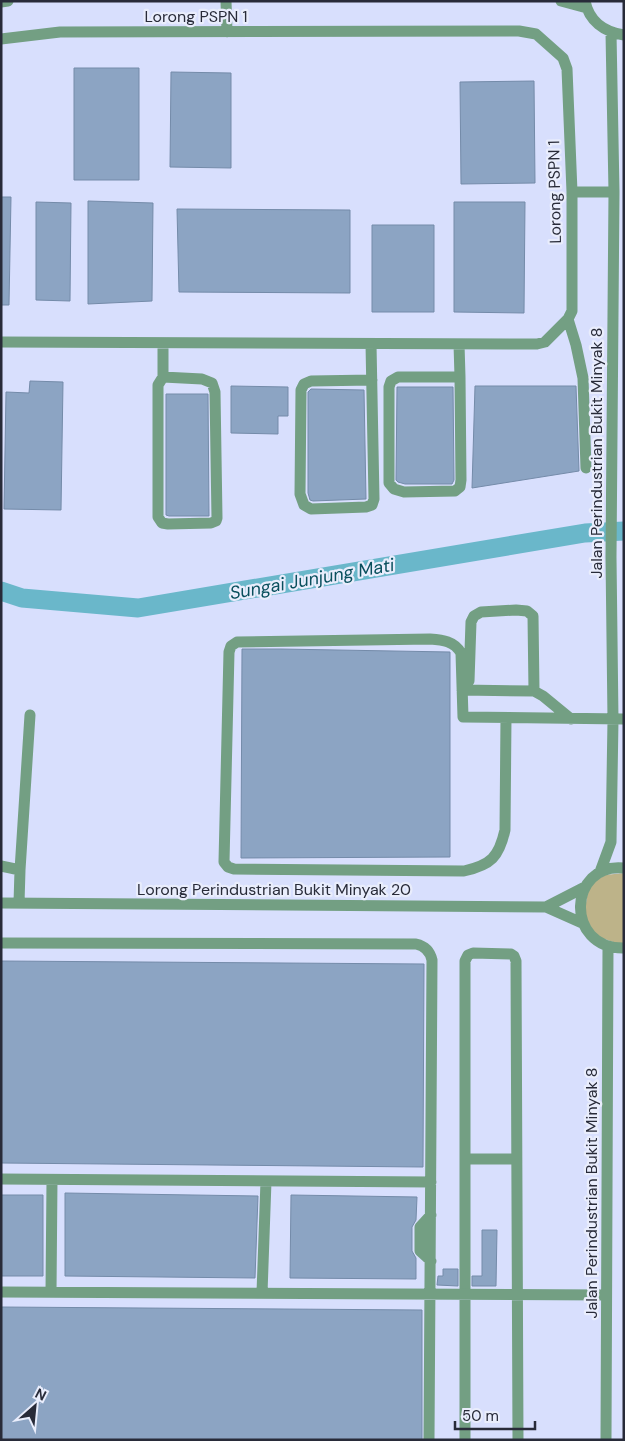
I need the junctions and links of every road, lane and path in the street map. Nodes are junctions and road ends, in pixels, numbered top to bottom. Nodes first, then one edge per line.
1 (8, 1) edge
2 (226, 1) edge
3 (561, 1) edge
4 (1, 2) edge
5 (586, 5) edge
6 (227, 32) junction
7 (612, 33) junction
8 (624, 35) edge
9 (1, 38) edge
10 (572, 192) junction
11 (614, 192) junction
12 (568, 319) junction
13 (1, 342) edge
14 (163, 343) junction
15 (371, 344) junction
16 (459, 344) junction
17 (163, 377) junction
18 (460, 377) junction
19 (372, 380) junction
20 (586, 468) dead end
21 (465, 664) junction
22 (466, 690) junction
23 (534, 692) junction
24 (30, 715) dead end
25 (506, 718) junction
26 (571, 719) junction
27 (619, 719) edge
28 (1, 866) edge
29 (624, 868) edge
30 (20, 870) junction
31 (600, 872) junction
32 (585, 887) junction
33 (1, 903) edge
34 (20, 903) junction
35 (546, 907) junction
36 (582, 923) junction
37 (1, 943) edge
38 (608, 946) junction
39 (624, 948) edge
40 (465, 1159) junction
41 (516, 1159) junction
42 (1, 1179) edge
43 (52, 1180) junction
44 (266, 1181) junction
45 (431, 1182) junction
46 (1, 1292) edge
47 (51, 1292) junction
48 (262, 1293) junction
49 (430, 1294) junction
50 (466, 1294) junction
51 (518, 1294) junction
52 (606, 1295) junction
53 (429, 1440) edge
54 (465, 1440) edge
55 (518, 1440) edge
56 (606, 1440) edge

1 - 4 street
2 - 6 street
3 - 5 street
5 - 7 street
6 - 9 street, Lorong PSPN 1
6 - 10 street, Lorong PSPN 1
7 - 8 street
7 - 11 street, Jalan Perindustrian Bukit Minyak 8
10 - 11 street
10 - 12 street, Lorong PSPN 1
11 - 27 street, Jalan Perindustrian Bukit Minyak 8
12 - 16 street
12 - 20 street
13 - 14 street
14 - 15 street
14 - 17 street
15 - 16 street
15 - 19 street
16 - 18 street
17 - 17 street
18 - 18 street
19 - 19 street
21 - 22 street
21 - 23 street
21 - 25 street
22 - 23 street
22 - 25 street
23 - 26 street
24 - 30 street
25 - 26 street
26 - 27 street
27 - 31 street, Jalan Perindustrian Bukit Minyak 8
28 - 30 street
29 - 31 street
30 - 34 street
31 - 32 street
32 - 35 street
32 - 36 street
33 - 34 street, Lorong Perindustrian Bukit Minyak 20
34 - 35 street, Lorong Perindustrian Bukit Minyak 20
35 - 36 street
36 - 38 street
37 - 45 street
38 - 39 street
38 - 52 street, Jalan Perindustrian Bukit Minyak 8
40 - 41 street
40 - 41 street
40 - 50 street
41 - 51 street
42 - 43 street
43 - 44 street
43 - 47 street
44 - 45 street
44 - 48 street
45 - 49 street
46 - 47 street
47 - 48 street
48 - 49 street
49 - 50 street
49 - 53 street
50 - 51 street
50 - 54 street
51 - 52 street
51 - 55 street
52 - 56 street, Jalan Perindustrian Bukit Minyak 8

